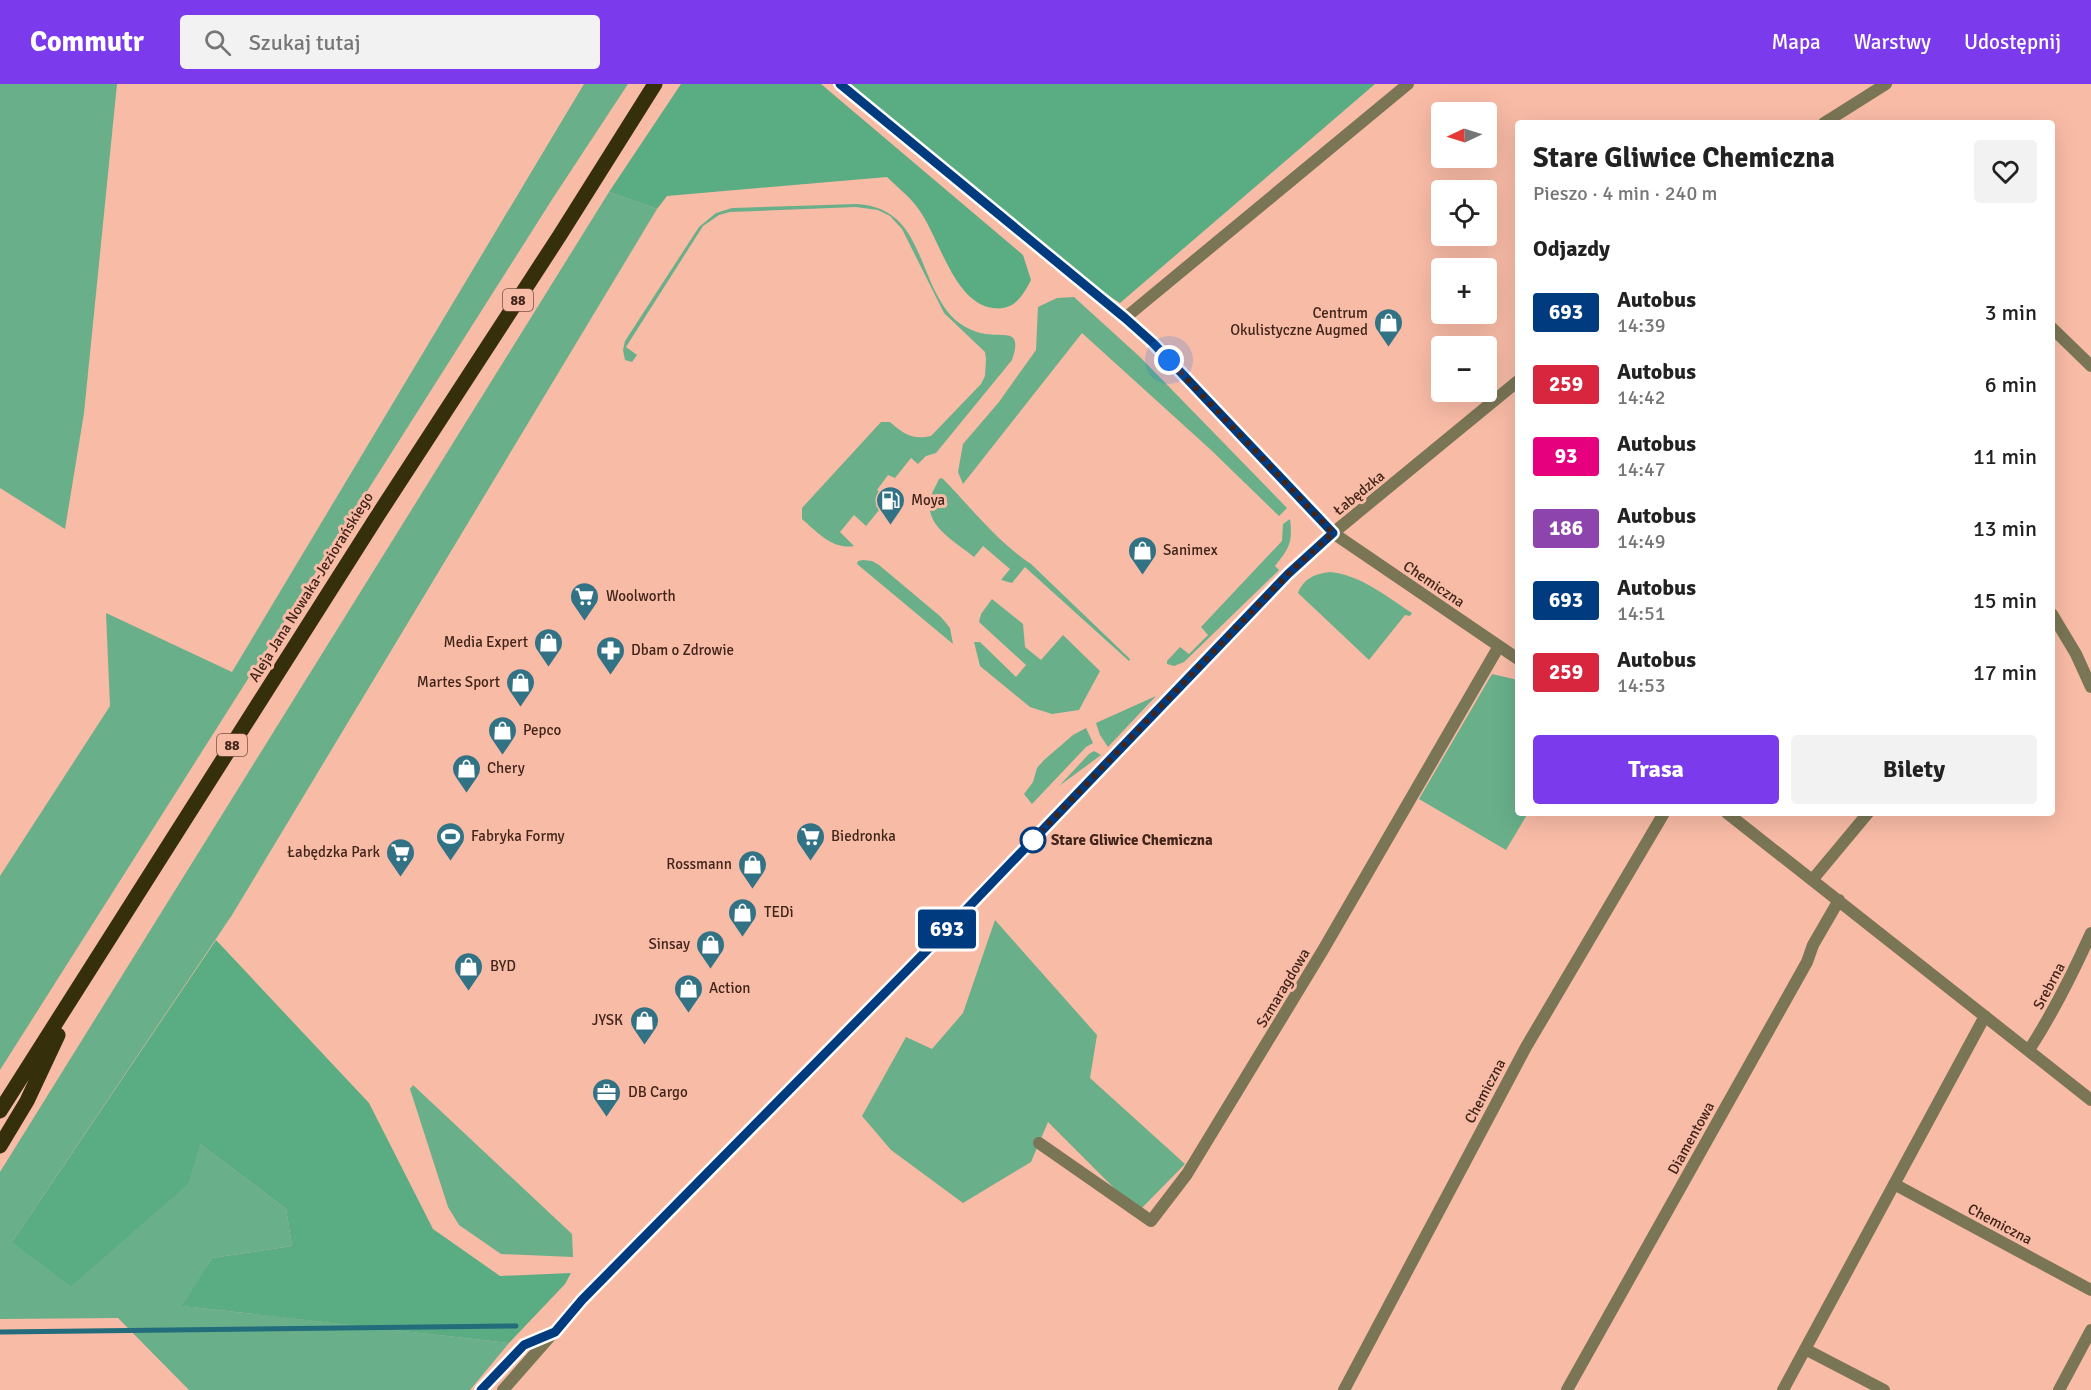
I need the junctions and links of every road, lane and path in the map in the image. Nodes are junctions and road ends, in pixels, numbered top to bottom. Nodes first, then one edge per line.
1 (655, 84) edge
2 (840, 84) edge
3 (1407, 84) edge
4 (1886, 84) edge
5 (1829, 120) edge
6 (1125, 318) junction
7 (2055, 331) edge
8 (2091, 366) edge
9 (1515, 383) edge
10 (1333, 533) junction
11 (2055, 619) edge
12 (1499, 646) junction
13 (1515, 657) edge
14 (2091, 687) edge
15 (1662, 816) edge
16 (1731, 816) edge
17 (1866, 816) edge
18 (1813, 879) junction
19 (1839, 900) junction
20 (2091, 933) edge
21 (86, 975) junction
22 (1985, 1016) junction
23 (2029, 1050) junction
24 (2091, 1100) edge
25 (0, 1111) edge
26 (1039, 1143) dead end
27 (0, 1146) edge
28 (1894, 1184) junction
29 (2091, 1290) edge
30 (2091, 1330) edge
31 (1805, 1349) junction
32 (503, 1390) edge
33 (1344, 1390) edge
34 (1567, 1390) edge
35 (1783, 1390) edge
36 (1884, 1390) edge
37 (2059, 1390) edge

1 - 21 main road, Aleja Jana Nowaka-Jeziorańskiego / 88
2 - 6 street, Chemiczna
3 - 6 street
4 - 5 street
6 - 10 street, Chemiczna
7 - 8 street
9 - 10 street, Łabędzka
10 - 12 street, Chemiczna
10 - 32 street, Łabędzka
11 - 14 street
12 - 13 street, Chemiczna
12 - 26 street, Szmaragdowa
15 - 33 street, Chemiczna
16 - 18 street
17 - 18 street
18 - 19 street
19 - 22 street
19 - 34 street, Diamentowa
20 - 23 street, Srebrna
21 - 25 main road, Aleja Jana Nowaka-Jeziorańskiego / 88
21 - 27 main road
22 - 23 street
22 - 28 street
23 - 24 street
28 - 29 street, Chemiczna
28 - 31 street
30 - 37 street
31 - 35 street
31 - 36 street

